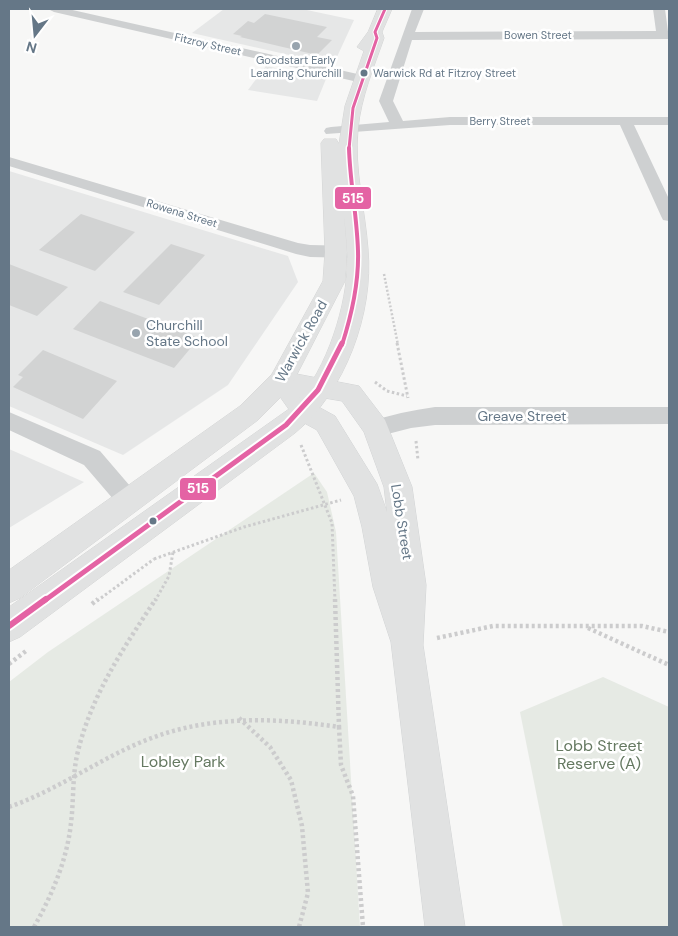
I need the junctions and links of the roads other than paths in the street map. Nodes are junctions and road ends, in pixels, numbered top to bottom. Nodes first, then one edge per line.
1 (54, 9) edge
2 (385, 9) edge
3 (418, 9) edge
4 (660, 9) edge
5 (666, 35) edge
6 (407, 36) junction
7 (356, 77) junction
8 (626, 121) junction
9 (669, 121) edge
10 (398, 126) junction
11 (340, 131) junction
12 (9, 161) edge
13 (669, 216) edge
14 (347, 252) junction
15 (281, 381) junction
16 (320, 386) junction
17 (304, 411) junction
18 (669, 416) edge
19 (9, 420) edge
20 (376, 428) junction
21 (128, 500) junction
22 (9, 588) edge
23 (9, 626) edge
24 (407, 645) junction
25 (445, 927) edge

1 - 7 street, Fitzroy Street
2 - 7 main road, Warwick Road
3 - 6 street
4 - 5 street
5 - 6 street, Bowen Street
6 - 10 street
7 - 11 main road, Warwick Road
8 - 9 street, Berry Street
8 - 10 street, Berry Street
8 - 13 street
10 - 11 street, Berry Street
11 - 14 main road, Warwick Road
12 - 14 street, Rowena Street
14 - 15 main road, Warwick Road
14 - 16 main road, Warwick Road
15 - 16 main road, Lobb Street
15 - 17 main road, Lobb Street
15 - 21 main road, Warwick Road
16 - 17 main road, Warwick Road
16 - 20 main road, Lobb Street
17 - 23 main road, Warwick Road
17 - 24 main road, Lobb Street
18 - 20 street, Greave Street
19 - 21 street
20 - 24 main road, Lobb Street
21 - 22 main road, Warwick Road
24 - 25 main road, Lobb Street

